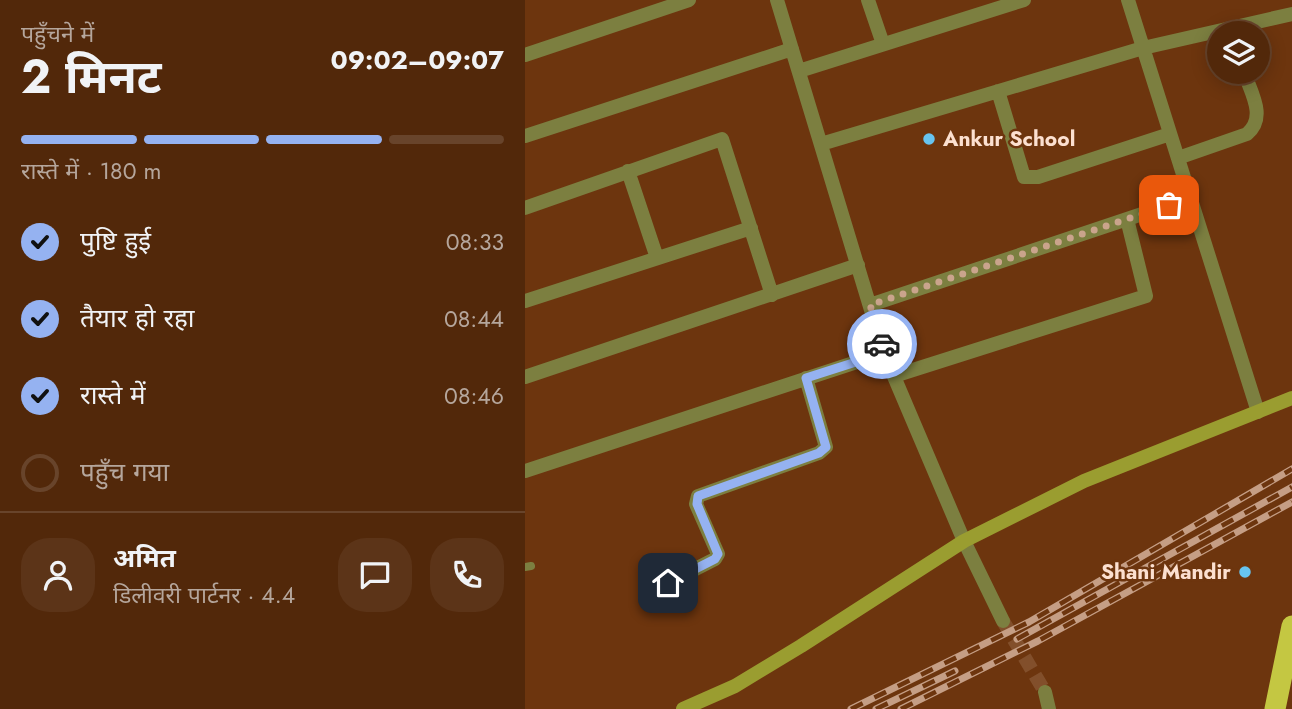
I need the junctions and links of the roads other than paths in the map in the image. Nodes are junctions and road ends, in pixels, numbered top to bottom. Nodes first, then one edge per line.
1 (689, 0) edge
2 (777, 0) edge
3 (869, 0) edge
4 (1024, 0) edge
5 (1128, 0) edge
6 (1292, 15) edge
7 (1269, 21) edge
8 (1207, 36) edge
9 (883, 44) junction
10 (1143, 48) junction
11 (792, 49) junction
12 (525, 55) edge
13 (799, 71) junction
14 (1248, 84) edge
15 (998, 91) junction
16 (1170, 134) junction
17 (525, 136) edge
18 (821, 144) junction
19 (1178, 158) junction
20 (628, 171) junction
21 (1190, 198) junction
22 (525, 208) edge
23 (1126, 219) junction
24 (751, 228) junction
25 (657, 258) junction
26 (858, 265) junction
27 (772, 295) junction
28 (525, 301) edge
29 (870, 305) junction
30 (884, 353) junction
31 (894, 376) junction
32 (525, 377) edge
33 (806, 378) junction
34 (1292, 398) edge
35 (1258, 412) junction
36 (525, 471) edge
37 (964, 541) junction
38 (668, 583) dead end
39 (1003, 621) tunnel mouth
40 (1292, 626) edge
41 (1045, 692) tunnel mouth
42 (683, 709) edge
43 (1049, 709) edge
44 (1275, 709) edge

1 - 12 street
2 - 11 street
3 - 9 street
4 - 9 street
5 - 10 street
6 - 7 street
8 - 10 street
9 - 13 street
10 - 15 street
10 - 16 street
11 - 13 street
11 - 17 street
13 - 18 street
14 - 19 street
15 - 16 street
15 - 18 street
16 - 19 street
18 - 26 street
19 - 21 street
20 - 22 street
20 - 24 street
20 - 25 street
21 - 23 street
21 - 35 street
23 - 29 street
23 - 31 street
24 - 25 street
24 - 27 street
25 - 28 street
26 - 27 street
26 - 29 street
27 - 32 street
29 - 30 street
30 - 31 street
30 - 33 street
31 - 37 street
33 - 36 street
33 - 38 street
34 - 35 main road
35 - 37 main road
37 - 39 street
37 - 42 main road
40 - 44 highway
41 - 43 street

